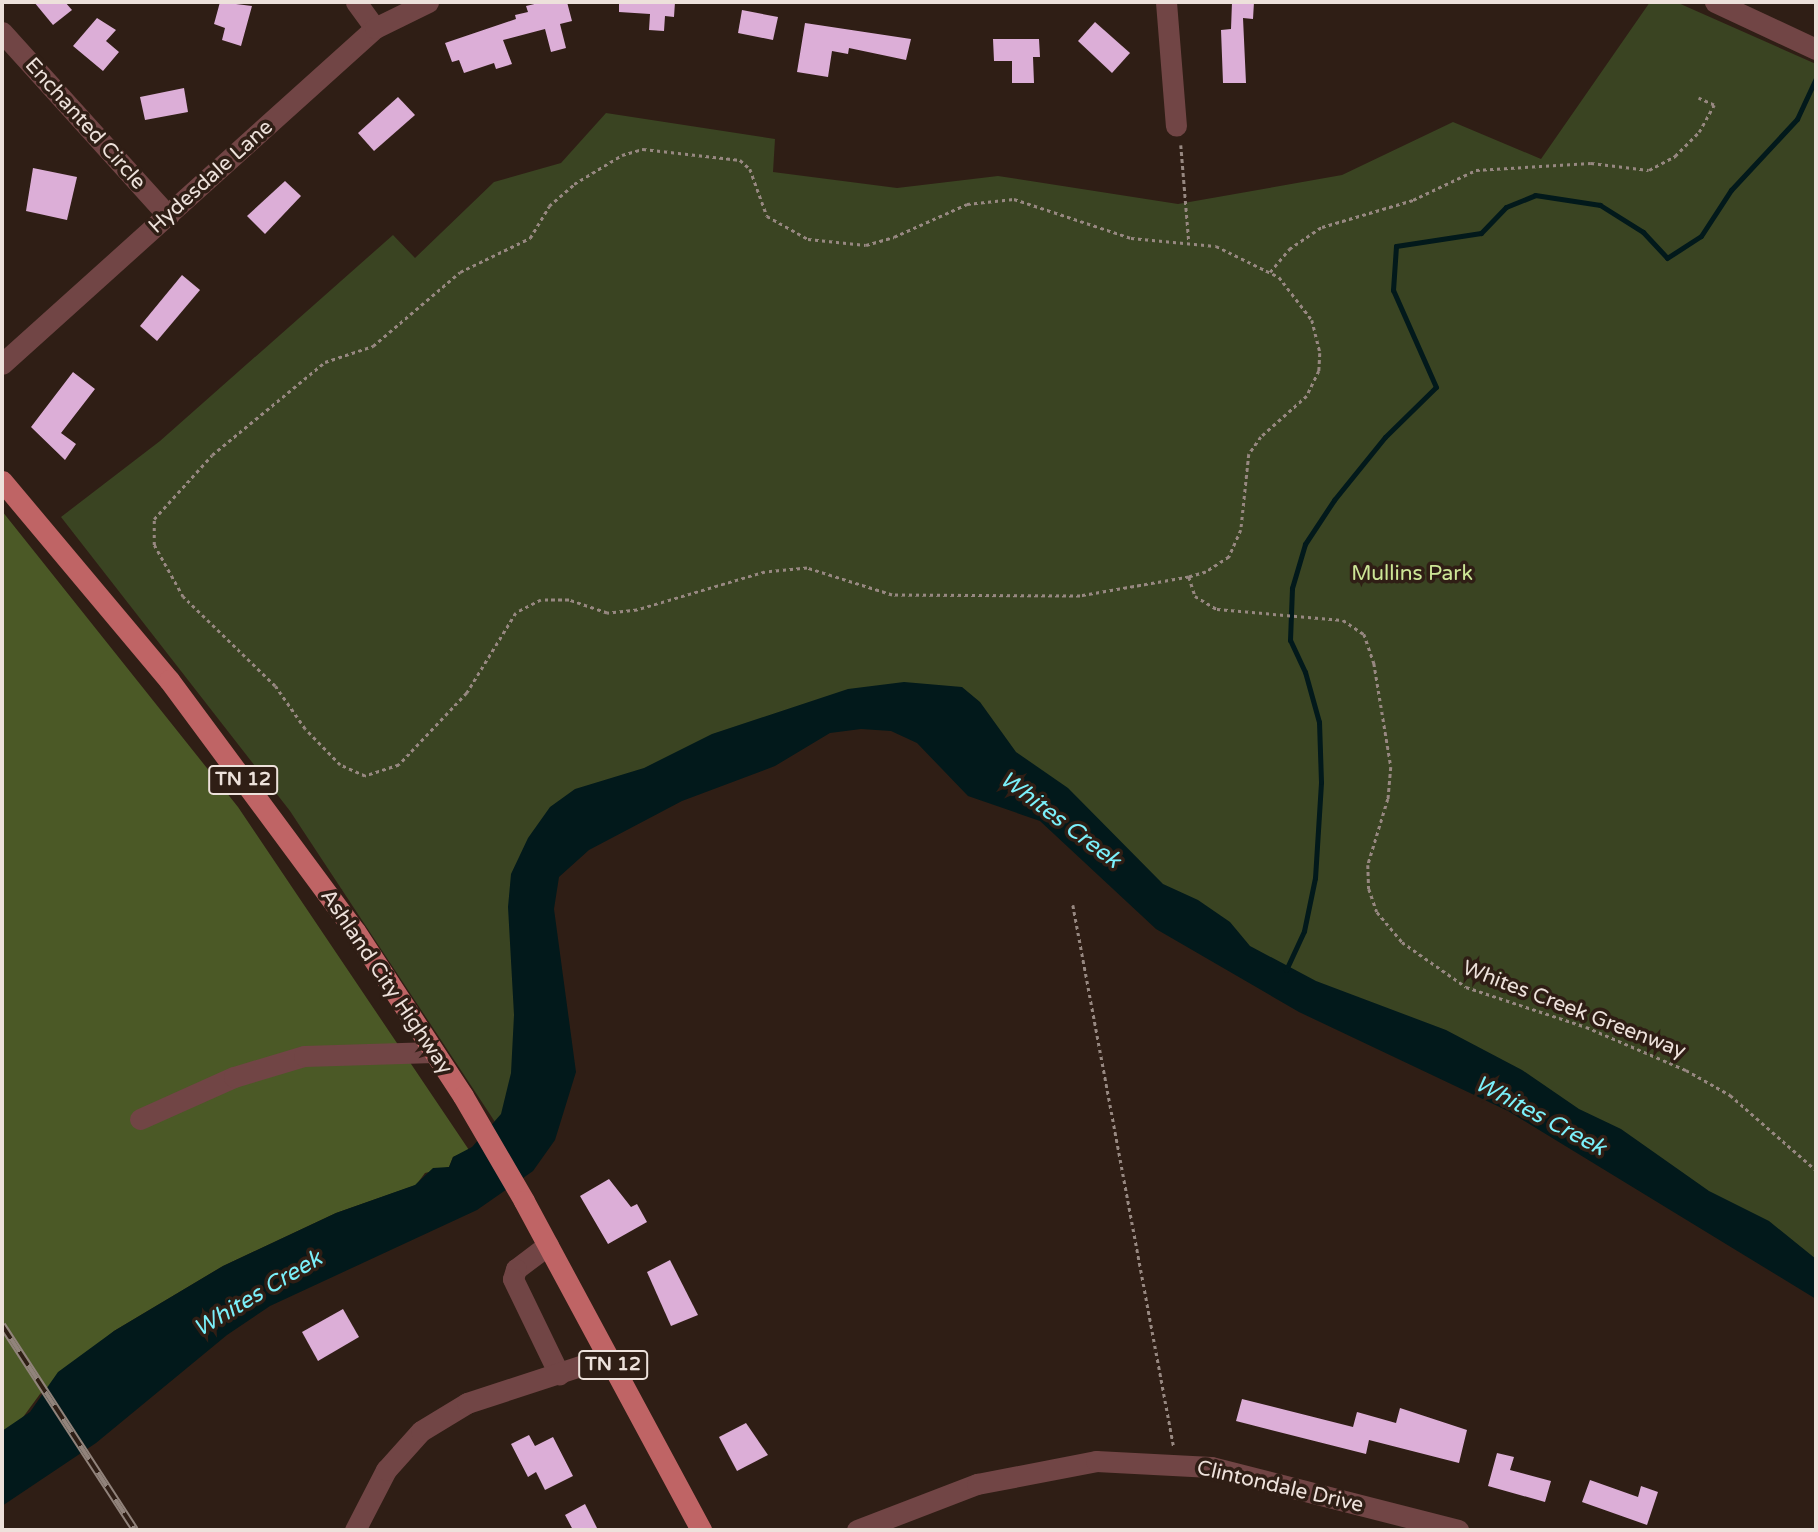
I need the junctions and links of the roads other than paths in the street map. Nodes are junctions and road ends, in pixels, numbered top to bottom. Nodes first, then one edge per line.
1 (356, 2) edge
2 (428, 2) edge
3 (1166, 2) edge
4 (1714, 2) edge
5 (375, 28) junction
6 (2, 32) edge
7 (1816, 49) edge
8 (1178, 135) road end
9 (168, 216) junction
10 (2, 364) edge
11 (2, 481) edge
12 (434, 1052) junction
13 (140, 1119) dead end
14 (548, 1245) junction
15 (608, 1357) junction
16 (559, 1374) junction
17 (355, 1530) edge
18 (701, 1530) edge
19 (857, 1530) edge
20 (1458, 1530) edge

1 - 5 street
2 - 5 street, Hydesdale Lane
3 - 8 street
4 - 7 street
5 - 9 street, Hydesdale Lane
6 - 9 street, Enchanted Circle
9 - 10 street, Hydesdale Lane
11 - 12 main road, Ashland City Highway / TN 12
12 - 13 street
12 - 14 main road, Ashland City Highway / TN 12
14 - 15 main road, Ashland City Highway / TN 12
14 - 16 street
15 - 16 street
15 - 18 main road, Ashland City Highway / TN 12
16 - 17 street
19 - 20 street, Clintondale Drive

